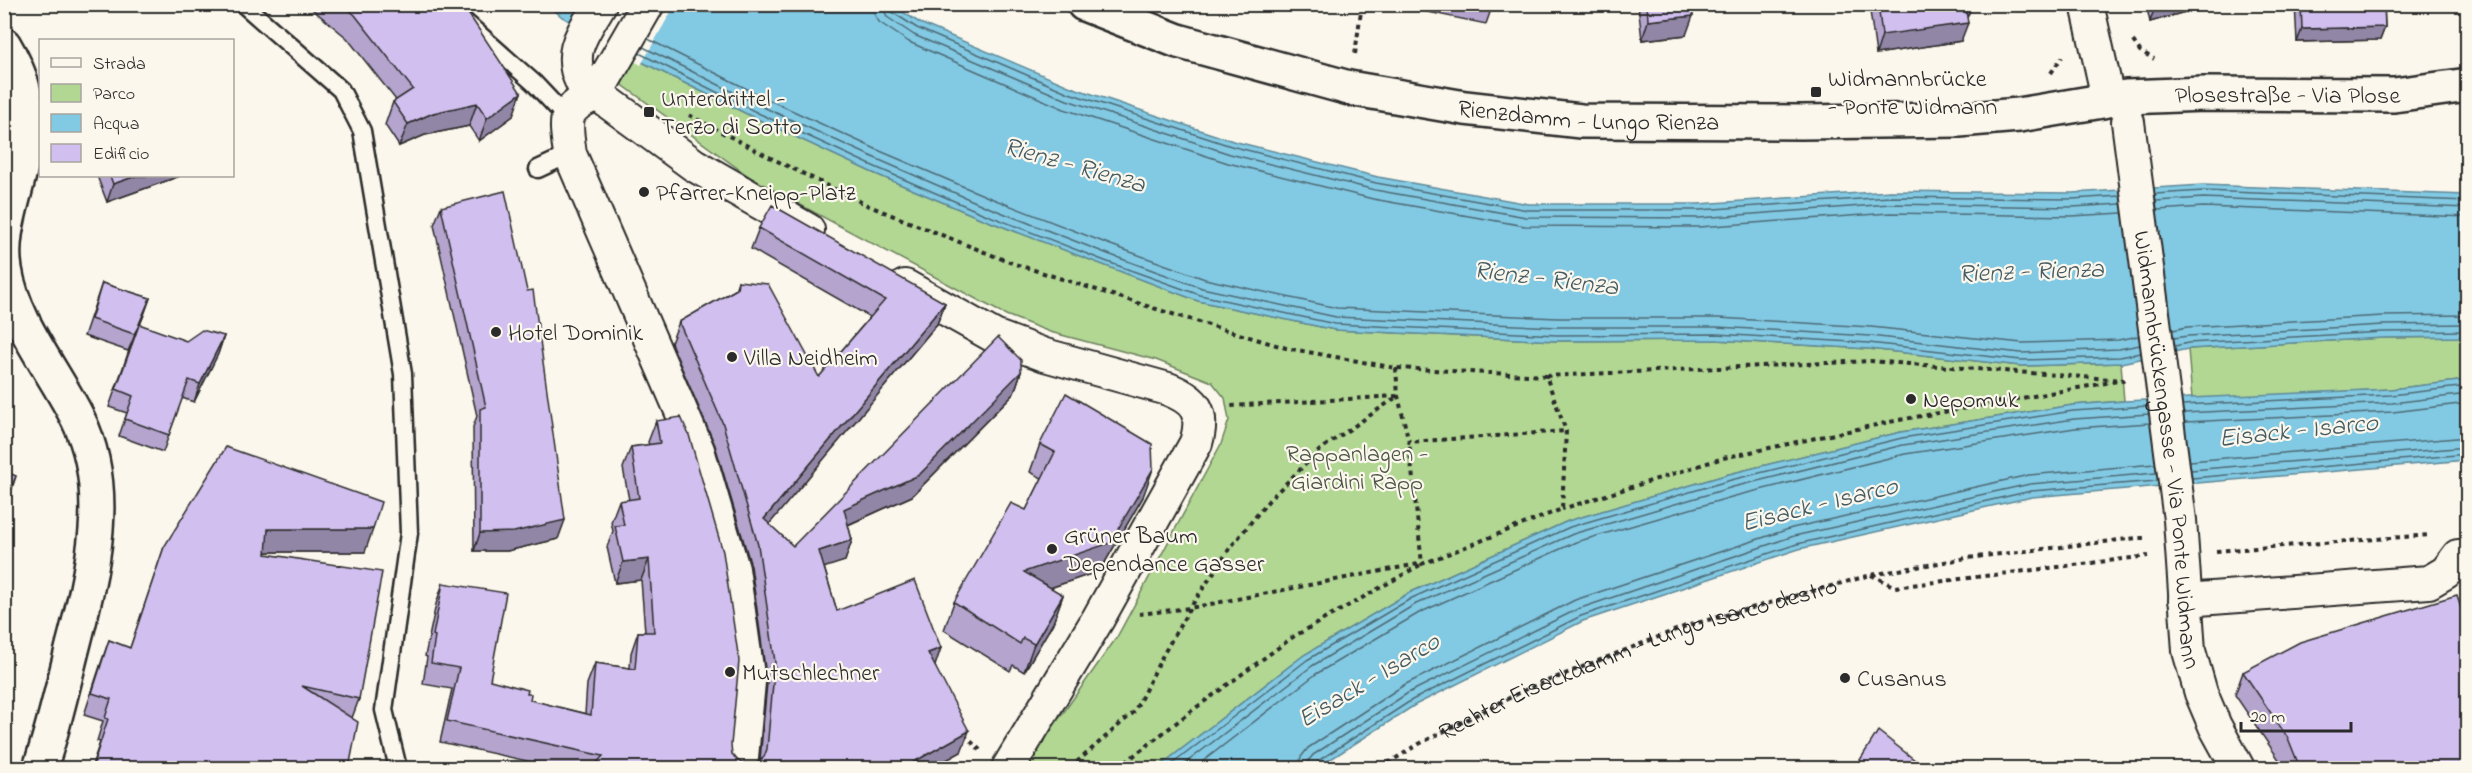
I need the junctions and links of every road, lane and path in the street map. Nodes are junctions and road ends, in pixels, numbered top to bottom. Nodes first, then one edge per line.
1 (243, 4) edge
2 (445, 4) edge
3 (600, 4) edge
4 (648, 4) edge
5 (1084, 4) edge
6 (1362, 4) edge
7 (2087, 4) edge
8 (4, 45) edge
9 (1366, 58) dead end
10 (2468, 85) edge
11 (596, 94) junction
12 (2118, 110) junction
13 (683, 112) dead end
14 (567, 117) junction
15 (570, 154) junction
16 (538, 169) dead end
17 (836, 246) edge
18 (877, 269) edge
19 (1396, 368) junction
20 (1546, 376) junction
21 (1398, 396) junction
22 (1197, 409) junction
23 (1566, 432) junction
24 (1409, 442) junction
25 (1562, 509) junction
26 (2169, 530) junction
27 (2433, 535) dead end
28 (2211, 552) dead end
29 (2148, 556) dead end
30 (2468, 556) edge
31 (1422, 564) junction
32 (1870, 575) junction
33 (2185, 600) junction
34 (1190, 608) junction
35 (1098, 619) junction
36 (962, 730) edge
37 (996, 761) edge
38 (743, 762) edge
39 (40, 768) edge
40 (398, 768) edge
41 (1070, 768) edge
42 (1118, 768) edge
43 (1380, 768) edge
44 (2238, 768) edge

1 - 40 lane
2 - 14 lane
3 - 11 street
4 - 11 street
5 - 12 street, Rienzdamm - Lungo Rienza
6 - 9 path
7 - 12 street, Widmannbrückengasse - Via Ponte Widmann
8 - 39 street
10 - 12 street, Plosestraße - Via Plose
11 - 14 street
11 - 17 street
12 - 26 street, Widmannbrückengasse - Via Ponte Widmann
13 - 19 path
14 - 15 street
15 - 16 lane
15 - 38 street
18 - 22 street
19 - 20 path
19 - 21 path
20 - 23 path
20 - 25 path
21 - 22 path
21 - 24 path
21 - 34 path
22 - 35 street
23 - 24 path
23 - 25 path
24 - 31 path
25 - 31 path
26 - 32 path, Rechter Eisackdamm - Lungo Isarco destro
26 - 33 street, Widmannbrückengasse - Via Ponte Widmann
27 - 28 path
29 - 32 path, Rechter Eisackdamm - Lungo Isarco destro
30 - 33 street
31 - 34 path
31 - 42 path
32 - 43 path, Rechter Eisackdamm - Lungo Isarco destro
33 - 44 street, Widmannbrückengasse - Via Ponte Widmann
34 - 35 path
34 - 41 path
35 - 37 street
36 - 37 path

